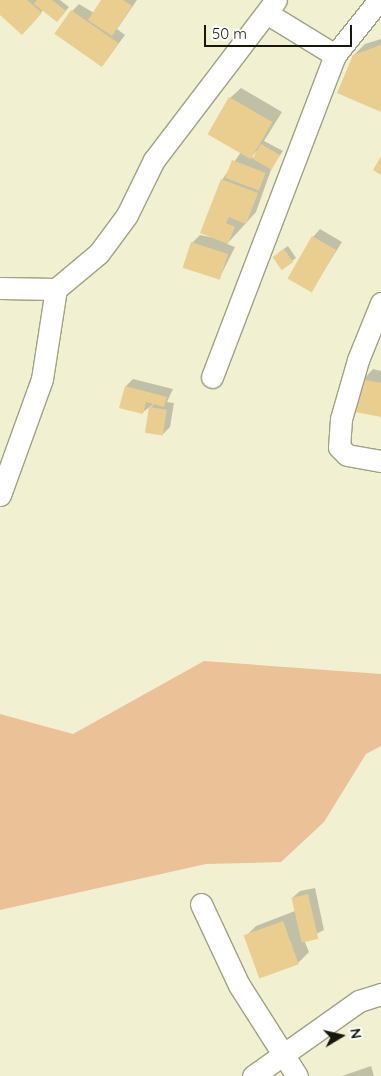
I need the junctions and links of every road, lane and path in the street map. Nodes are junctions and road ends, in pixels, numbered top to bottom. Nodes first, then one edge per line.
1 (379, 0) edge
2 (272, 7) edge
3 (336, 55) junction
4 (0, 288) edge
5 (56, 289) junction
6 (381, 303) edge
7 (212, 377) dead end
8 (381, 461) edge
9 (0, 495) edge
10 (201, 904) dead end
11 (381, 993) edge
12 (283, 1053) junction
13 (254, 1076) edge
14 (297, 1076) edge

1 - 3 street
2 - 3 street
2 - 5 street
3 - 7 street
4 - 5 street
5 - 9 street
6 - 8 street
10 - 12 street
11 - 12 street
12 - 13 street
12 - 14 street

